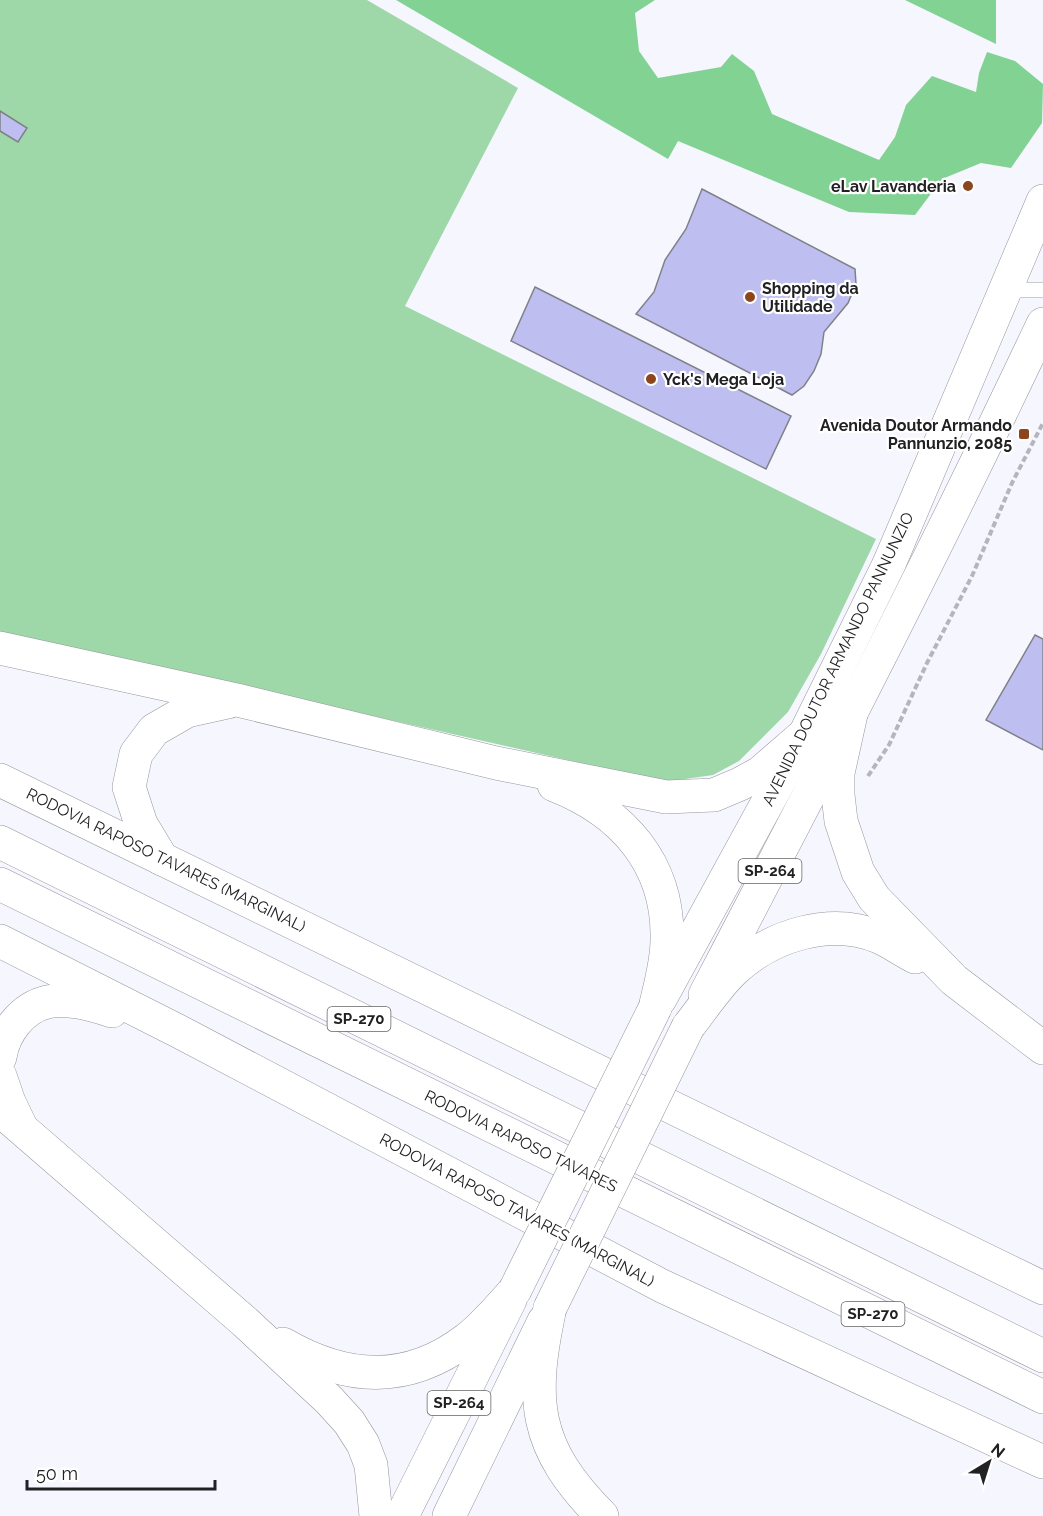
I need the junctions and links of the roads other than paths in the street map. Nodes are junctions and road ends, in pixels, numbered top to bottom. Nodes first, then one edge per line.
1 (1043, 201) edge
2 (1005, 290) junction
3 (1043, 290) edge
4 (1043, 324) edge
5 (0, 648) edge
6 (237, 700) junction
7 (851, 714) junction
8 (805, 734) junction
9 (496, 763) junction
10 (0, 780) edge
11 (0, 842) edge
12 (162, 858) junction
13 (0, 884) edge
14 (0, 941) edge
15 (954, 980) junction
16 (655, 1008) junction
17 (688, 1027) junction
18 (180, 1032) junction
19 (1043, 1048) edge
20 (0, 1057) edge
21 (0, 1076) edge
22 (10, 1119) edge
23 (1043, 1288) edge
24 (515, 1290) junction
25 (550, 1308) junction
26 (245, 1322) junction
27 (1043, 1356) edge
28 (1043, 1397) edge
29 (1040, 1461) edge
30 (376, 1516) edge
31 (402, 1516) edge
32 (449, 1516) edge
33 (602, 1516) edge

1 - 2 main road, AVENIDA DOUTOR ARMANDO PANNUNZIO
2 - 3 lane
2 - 8 main road, AVENIDA DOUTOR ARMANDO PANNUNZIO
4 - 7 main road, AVENIDA DOUTOR ARMANDO PANNUNZIO
5 - 6 main road
6 - 9 main road
6 - 12 main road
7 - 15 main road
7 - 17 main road, AVENIDA DOUTOR ARMANDO PANNUNZIO / SP-264
8 - 9 main road
8 - 16 main road, AVENIDA DOUTOR ARMANDO PANNUNZIO / SP-264
9 - 16 main road
10 - 12 main road, RODOVIA RAPOSO TAVARES (MARGINAL)
11 - 27 main road, SP-270
12 - 23 main road, RODOVIA RAPOSO TAVARES (MARGINAL)
13 - 28 main road, RODOVIA RAPOSO TAVARES / SP-270
14 - 18 main road, RODOVIA RAPOSO TAVARES (MARGINAL)
15 - 17 main road
15 - 19 main road
16 - 24 main road, SP-264, bridge
17 - 25 main road, SP-264, bridge
18 - 20 main road
18 - 29 main road, RODOVIA RAPOSO TAVARES (MARGINAL)
21 - 22 main road
22 - 26 main road
24 - 26 main road
24 - 31 main road, SP-264
25 - 32 main road, SP-264
25 - 33 main road
26 - 30 main road

